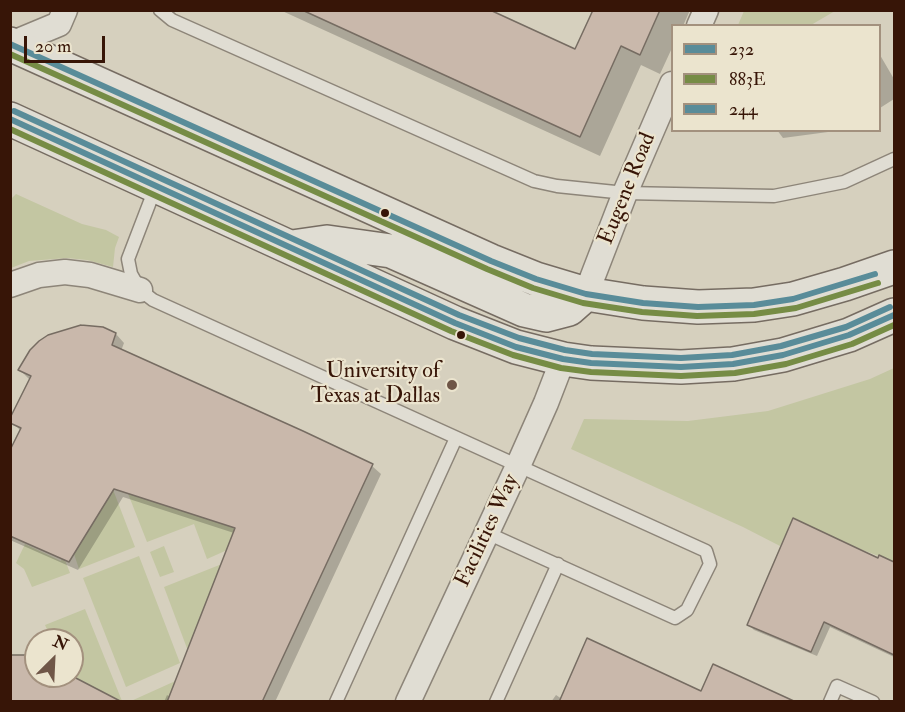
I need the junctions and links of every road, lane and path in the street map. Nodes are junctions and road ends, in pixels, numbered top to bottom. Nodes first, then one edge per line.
1 (65, 10) edge
2 (160, 10) edge
3 (10, 44) edge
4 (671, 86) edge
5 (10, 118) edge
6 (894, 159) edge
7 (156, 185) junction
8 (625, 193) junction
9 (290, 247) junction
10 (894, 267) edge
11 (10, 285) edge
12 (140, 290) junction
13 (586, 294) junction
14 (894, 315) edge
15 (563, 359) junction
16 (456, 438) junction
17 (518, 466) junction
18 (487, 533) junction
19 (558, 564) junction
20 (336, 702) edge
21 (408, 702) edge
22 (496, 702) edge
23 (830, 702) edge
24 (873, 702) edge

1 - 3 street
2 - 8 lane
3 - 13 street
4 - 8 street, Eugene Road
5 - 7 street
6 - 8 lane
7 - 9 street
7 - 12 lane
8 - 13 street, Eugene Road
9 - 13 street
9 - 15 street
10 - 13 street
11 - 12 street
12 - 16 lane
13 - 15 street
14 - 15 street
15 - 17 street, Facilities Way
16 - 17 lane
16 - 20 lane
17 - 18 street, Facilities Way
17 - 19 lane
18 - 19 lane
18 - 21 street, Facilities Way
19 - 22 lane
23 - 24 lane

